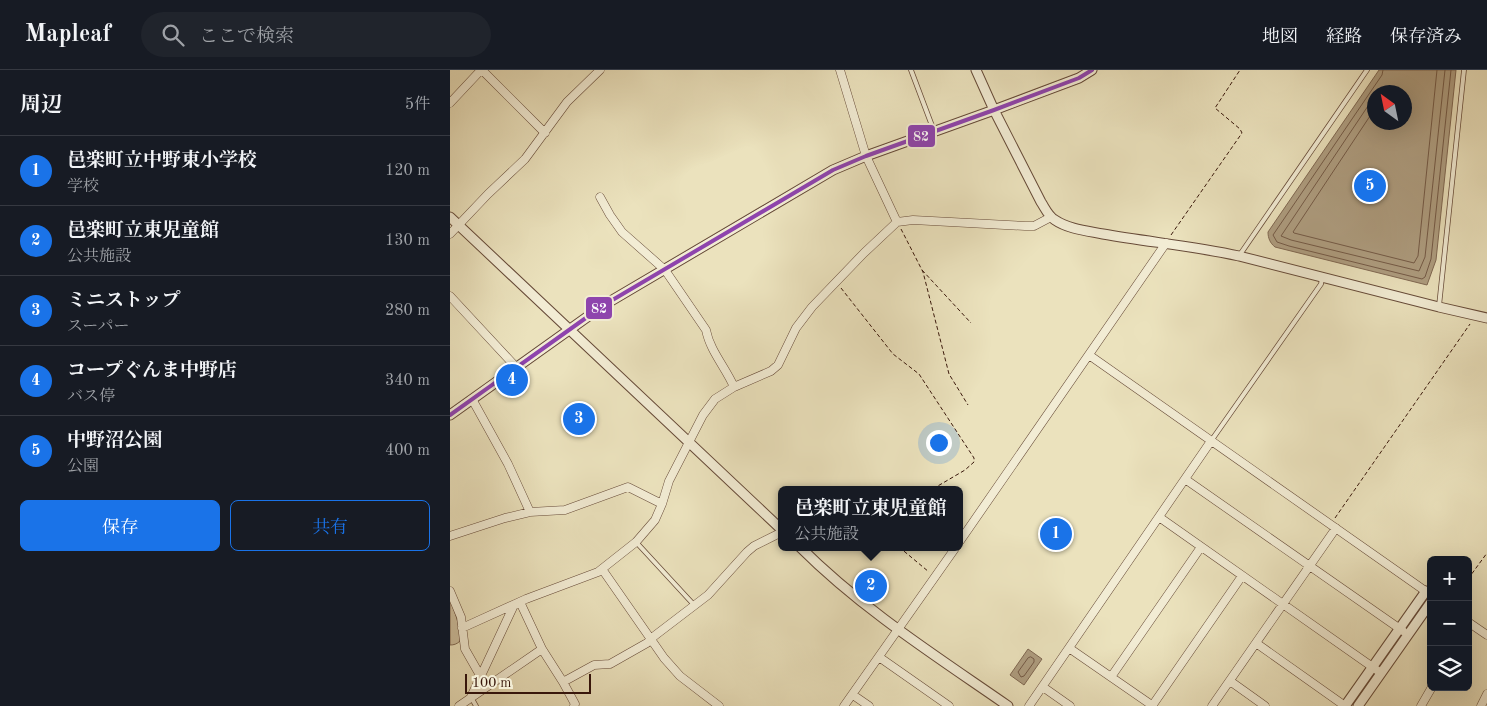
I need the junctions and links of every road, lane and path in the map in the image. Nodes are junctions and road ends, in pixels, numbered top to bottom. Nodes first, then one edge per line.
1 (482, 70) edge
2 (600, 70) edge
3 (840, 70) edge
4 (911, 70) edge
5 (976, 70) edge
6 (1092, 70) edge
7 (1240, 70) edge
8 (1367, 70) edge
9 (1464, 70) edge
10 (450, 103) edge
11 (994, 110) junction
12 (934, 132) junction
13 (545, 133) junction
14 (866, 156) junction
15 (600, 197) dead end
16 (450, 217) edge
17 (1051, 217) junction
18 (897, 222) junction
19 (458, 225) junction
20 (450, 234) edge
21 (1166, 243) junction
22 (1240, 256) junction
23 (920, 268) junction
24 (664, 270) junction
25 (1322, 278) junction
26 (836, 281) junction
27 (450, 296) edge
28 (1439, 307) junction
29 (1476, 316) junction
30 (1487, 318) edge
31 (971, 323) dead end
32 (569, 329) junction
33 (1089, 355) junction
34 (516, 367) junction
35 (734, 387) junction
36 (472, 399) junction
37 (968, 406) dead end
38 (450, 415) edge
39 (1211, 441) junction
40 (689, 442) junction
41 (1185, 479) junction
42 (938, 486) edge
43 (662, 504) junction
44 (530, 512) junction
45 (1159, 517) junction
46 (1334, 526) junction
47 (778, 527) edge
48 (778, 533) edge
49 (450, 536) edge
50 (963, 537) edge
51 (636, 542) junction
52 (1201, 547) junction
53 (804, 551) edge
54 (904, 551) edge
55 (953, 551) edge
56 (1487, 553) edge
57 (1310, 566) junction
58 (602, 570) junction
59 (1472, 574) edge
60 (936, 576) junction
61 (1242, 576) junction
62 (450, 591) edge
63 (1427, 592) edge
64 (1427, 595) edge
65 (517, 603) junction
66 (1283, 604) junction
67 (695, 606) junction
68 (1427, 606) edge
69 (1472, 627) edge
70 (462, 628) junction
71 (898, 629) junction
72 (1403, 631) junction
73 (1487, 635) edge
74 (650, 640) junction
75 (1256, 642) junction
76 (1069, 648) junction
77 (542, 649) junction
78 (879, 657) junction
79 (1372, 667) junction
80 (1381, 673) junction
81 (481, 677) junction
82 (1111, 677) junction
83 (1230, 681) junction
84 (563, 682) junction
85 (1042, 687) junction
86 (1430, 691) edge
87 (852, 694) junction
88 (1487, 694) edge
89 (471, 697) junction
90 (459, 706) edge
91 (476, 706) edge
92 (574, 706) edge
93 (719, 706) edge
94 (844, 706) edge
95 (868, 706) edge
96 (949, 706) edge
97 (1008, 706) edge
98 (1029, 706) edge
99 (1070, 706) edge
100 (1153, 706) edge
101 (1212, 706) edge
102 (1265, 706) edge
103 (1345, 706) edge
104 (1358, 706) edge
105 (1421, 706) edge
106 (1481, 706) edge

1 - 10 street
1 - 13 street
2 - 13 street
3 - 14 street
4 - 12 lane
5 - 11 street
6 - 11 street
7 - 21 path
8 - 22 lane
9 - 28 lane
11 - 12 street
11 - 17 street
12 - 14 street
13 - 19 street
14 - 18 street
14 - 24 street
15 - 24 street
16 - 19 street
17 - 18 street
17 - 21 street
18 - 23 path
18 - 26 street
19 - 20 street
19 - 32 street
21 - 22 street
21 - 33 street
22 - 25 street
23 - 31 path
23 - 37 path
24 - 32 street
24 - 35 street
25 - 28 street
25 - 39 lane
26 - 35 street
26 - 42 path
27 - 34 street
28 - 29 street
29 - 30 street
29 - 46 path
32 - 34 street
32 - 40 street
33 - 39 street
33 - 50 street
34 - 36 street
35 - 40 street
36 - 38 street
36 - 44 street
39 - 41 street
39 - 46 street
40 - 43 street
40 - 47 street
41 - 45 street
41 - 57 street
43 - 44 street
43 - 51 street
44 - 49 street
45 - 52 street
45 - 76 street
46 - 57 street
46 - 63 street
48 - 67 street
51 - 58 street
51 - 67 lane
52 - 61 street
52 - 82 street
53 - 71 street
54 - 60 path
55 - 60 street
56 - 59 path
57 - 66 street
57 - 72 street
58 - 65 street
58 - 74 street
60 - 71 street
61 - 66 street
61 - 100 street
62 - 70 street
64 - 72 street
65 - 70 street
65 - 77 street
65 - 81 street
66 - 75 street
66 - 79 street
67 - 74 street
68 - 72 street
69 - 73 street
70 - 81 street
71 - 78 street
71 - 97 street
72 - 79 street
72 - 80 street
74 - 84 street
74 - 93 street
75 - 83 street
75 - 103 street
76 - 82 street
76 - 85 street
77 - 84 street
77 - 89 street
78 - 87 street
78 - 96 street
79 - 80 street
79 - 103 street
80 - 104 street
81 - 89 street
82 - 100 street
83 - 101 street
83 - 102 street
84 - 92 street
85 - 98 street
85 - 99 street
86 - 105 street
87 - 94 street
87 - 95 street
88 - 106 street
89 - 90 street
89 - 91 lane

